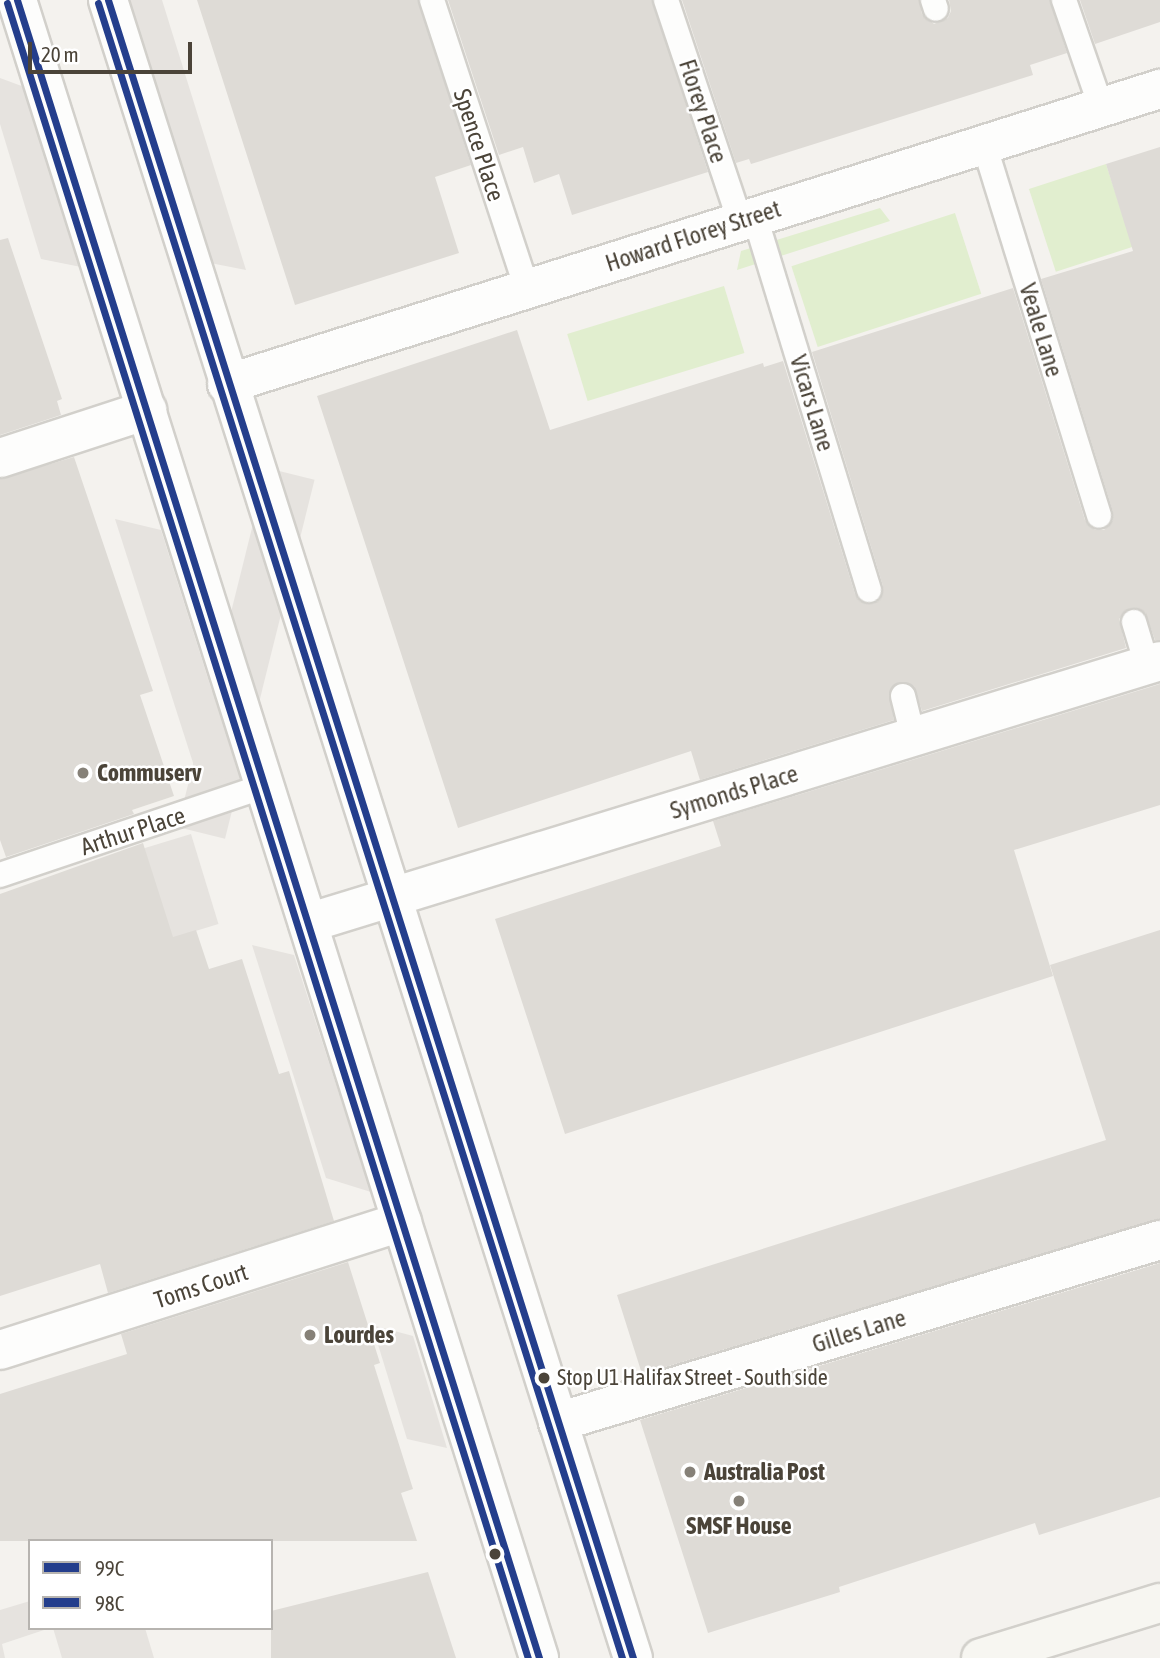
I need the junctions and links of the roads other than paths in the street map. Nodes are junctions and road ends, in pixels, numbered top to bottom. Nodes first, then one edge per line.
1 (17, 0) edge
2 (108, 0) edge
3 (432, 0) edge
4 (666, 0) edge
5 (1064, 0) edge
6 (1160, 89) edge
7 (1101, 107) junction
8 (984, 144) junction
9 (747, 219) junction
10 (527, 289) junction
11 (227, 384) junction
12 (146, 410) junction
13 (0, 458) edge
14 (1099, 516) dead end
15 (869, 590) dead end
16 (1134, 622) dead end
17 (1154, 663) edge
18 (903, 695) dead end
19 (914, 736) junction
20 (265, 786) junction
21 (0, 875) edge
22 (391, 898) junction
23 (308, 923) junction
24 (402, 1222) junction
25 (1160, 1240) edge
26 (0, 1350) edge
27 (558, 1422) junction
28 (1160, 1603) edge
29 (539, 1658) edge
30 (633, 1658) edge
31 (981, 1658) edge

1 - 12 street
2 - 11 street
3 - 10 lane, Spence Place
4 - 9 lane, Florey Place
5 - 7 lane
6 - 7 street, Howard Florey Street
7 - 8 street, Howard Florey Street
8 - 9 street, Howard Florey Street
8 - 14 lane, Veale Lane
9 - 10 street, Howard Florey Street
9 - 15 lane, Vicars Lane
10 - 11 street, Howard Florey Street
11 - 22 street
12 - 13 street
12 - 20 street
16 - 17 lane
17 - 19 street, Symonds Place
18 - 19 lane
19 - 22 street, Symonds Place
20 - 21 lane, Arthur Place
20 - 23 street
22 - 23 street, Symonds Place
22 - 27 street
23 - 24 street
24 - 26 street, Toms Court
24 - 29 street
25 - 27 street, Gilles Lane
27 - 30 street
28 - 31 main road

